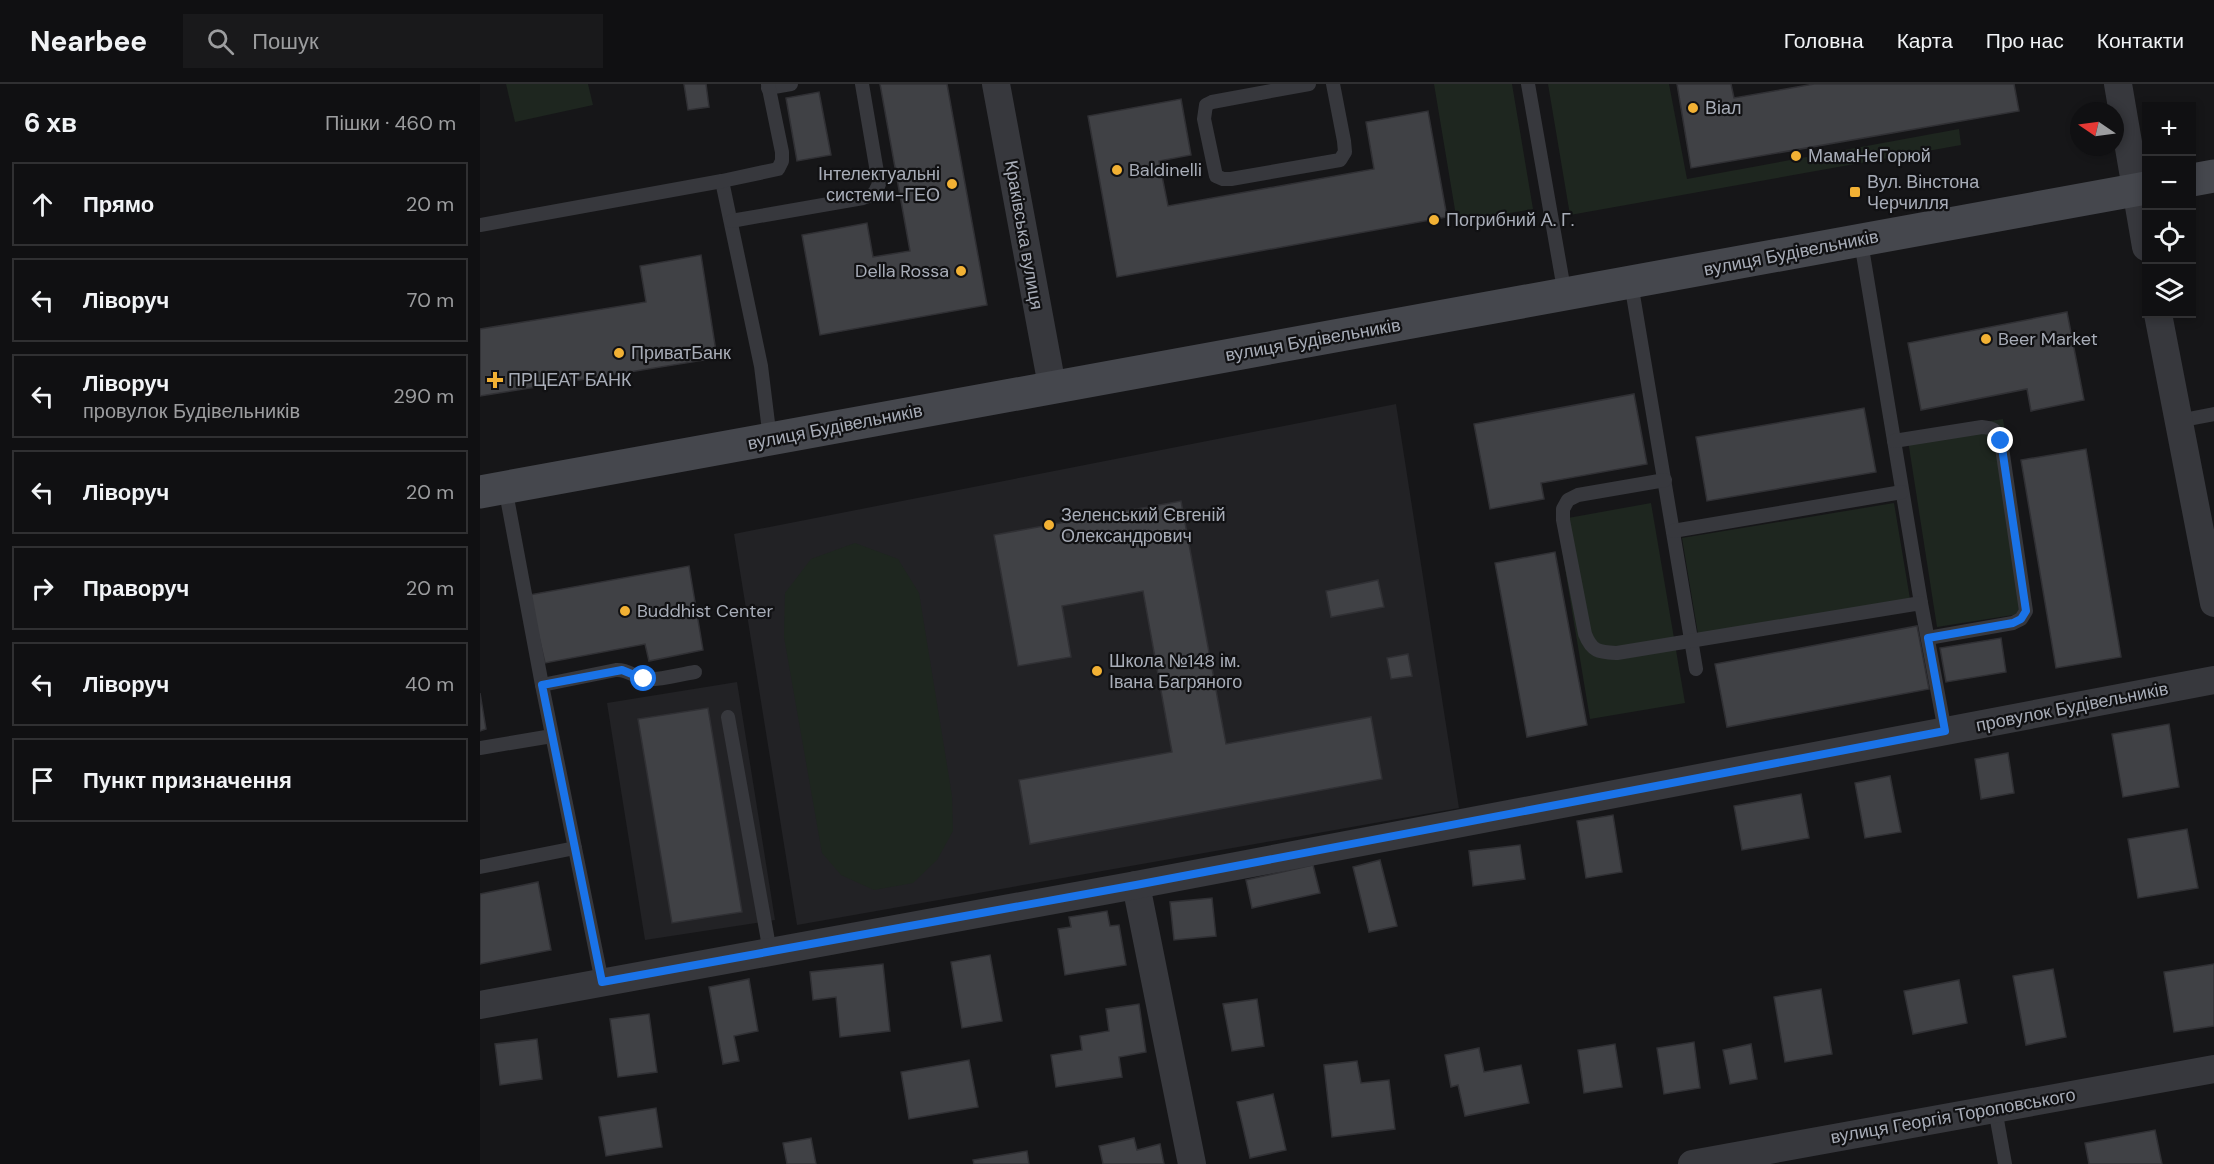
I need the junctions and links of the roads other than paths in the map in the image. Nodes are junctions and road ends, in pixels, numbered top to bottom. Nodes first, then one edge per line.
1 (791, 84) edge
2 (862, 84) edge
3 (996, 84) edge
4 (1309, 84) edge
5 (1334, 84) edge
6 (1528, 84) edge
7 (2118, 84) edge
8 (768, 86) edge
9 (1244, 90) edge
10 (2214, 176) edge
11 (2196, 179) edge
12 (722, 181) junction
13 (2142, 189) edge
14 (731, 221) junction
15 (480, 225) edge
16 (1861, 242) junction
17 (1631, 283) junction
18 (1565, 295) junction
19 (2159, 318) edge
20 (1052, 386) junction
21 (2214, 414) edge
22 (2178, 421) junction
23 (770, 440) junction
24 (1894, 441) junction
25 (1665, 480) junction
26 (493, 490) edge
27 (1902, 492) junction
28 (1673, 531) junction
29 (1921, 603) junction
30 (2214, 603) edge
31 (1928, 638) junction
32 (1692, 641) junction
33 (1696, 669) dead end
34 (695, 672) dead end
35 (2214, 680) edge
36 (542, 685) junction
37 (728, 717) dead end
38 (1945, 731) junction
39 (552, 736) junction
40 (480, 748) edge
41 (575, 848) junction
42 (480, 867) edge
43 (1136, 885) junction
44 (770, 952) junction
45 (602, 982) junction
46 (480, 1005) edge
47 (2214, 1069) edge
48 (1995, 1109) junction
49 (1192, 1164) edge
50 (1692, 1164) edge
51 (2005, 1164) edge

1 - 8 lane
2 - 14 lane
3 - 20 street, Краківська вулиця
4 - 9 lane
5 - 9 lane
6 - 18 lane
7 - 13 street
8 - 12 lane
10 - 11 main road
12 - 14 lane
12 - 15 lane
13 - 16 main road, вулиця Будівельників
14 - 23 lane
16 - 17 main road, вулиця Будівельників
16 - 24 lane
17 - 18 main road, вулиця Будівельників
17 - 25 lane
18 - 20 main road, вулиця Будівельників
19 - 22 street
20 - 23 main road, вулиця Будівельників
21 - 22 lane
22 - 30 street
23 - 26 main road, вулиця Будівельників
24 - 27 lane
24 - 31 lane
25 - 28 lane
25 - 32 lane
26 - 36 lane
27 - 28 lane
27 - 29 lane
28 - 32 lane
29 - 31 lane
29 - 32 lane
31 - 38 lane
32 - 33 lane
34 - 36 lane
35 - 38 street, провулок Будівельників
36 - 39 lane
37 - 44 lane
38 - 43 street, провулок Будівельників
39 - 40 lane
39 - 41 lane
41 - 42 lane
41 - 45 lane
43 - 44 street, провулок Будівельників
43 - 49 street
44 - 45 street, провулок Будівельників
45 - 46 street, провулок Будівельників
47 - 48 street, вулиця Георгія Тороповського
48 - 50 street, вулиця Георгія Тороповського
48 - 51 lane

